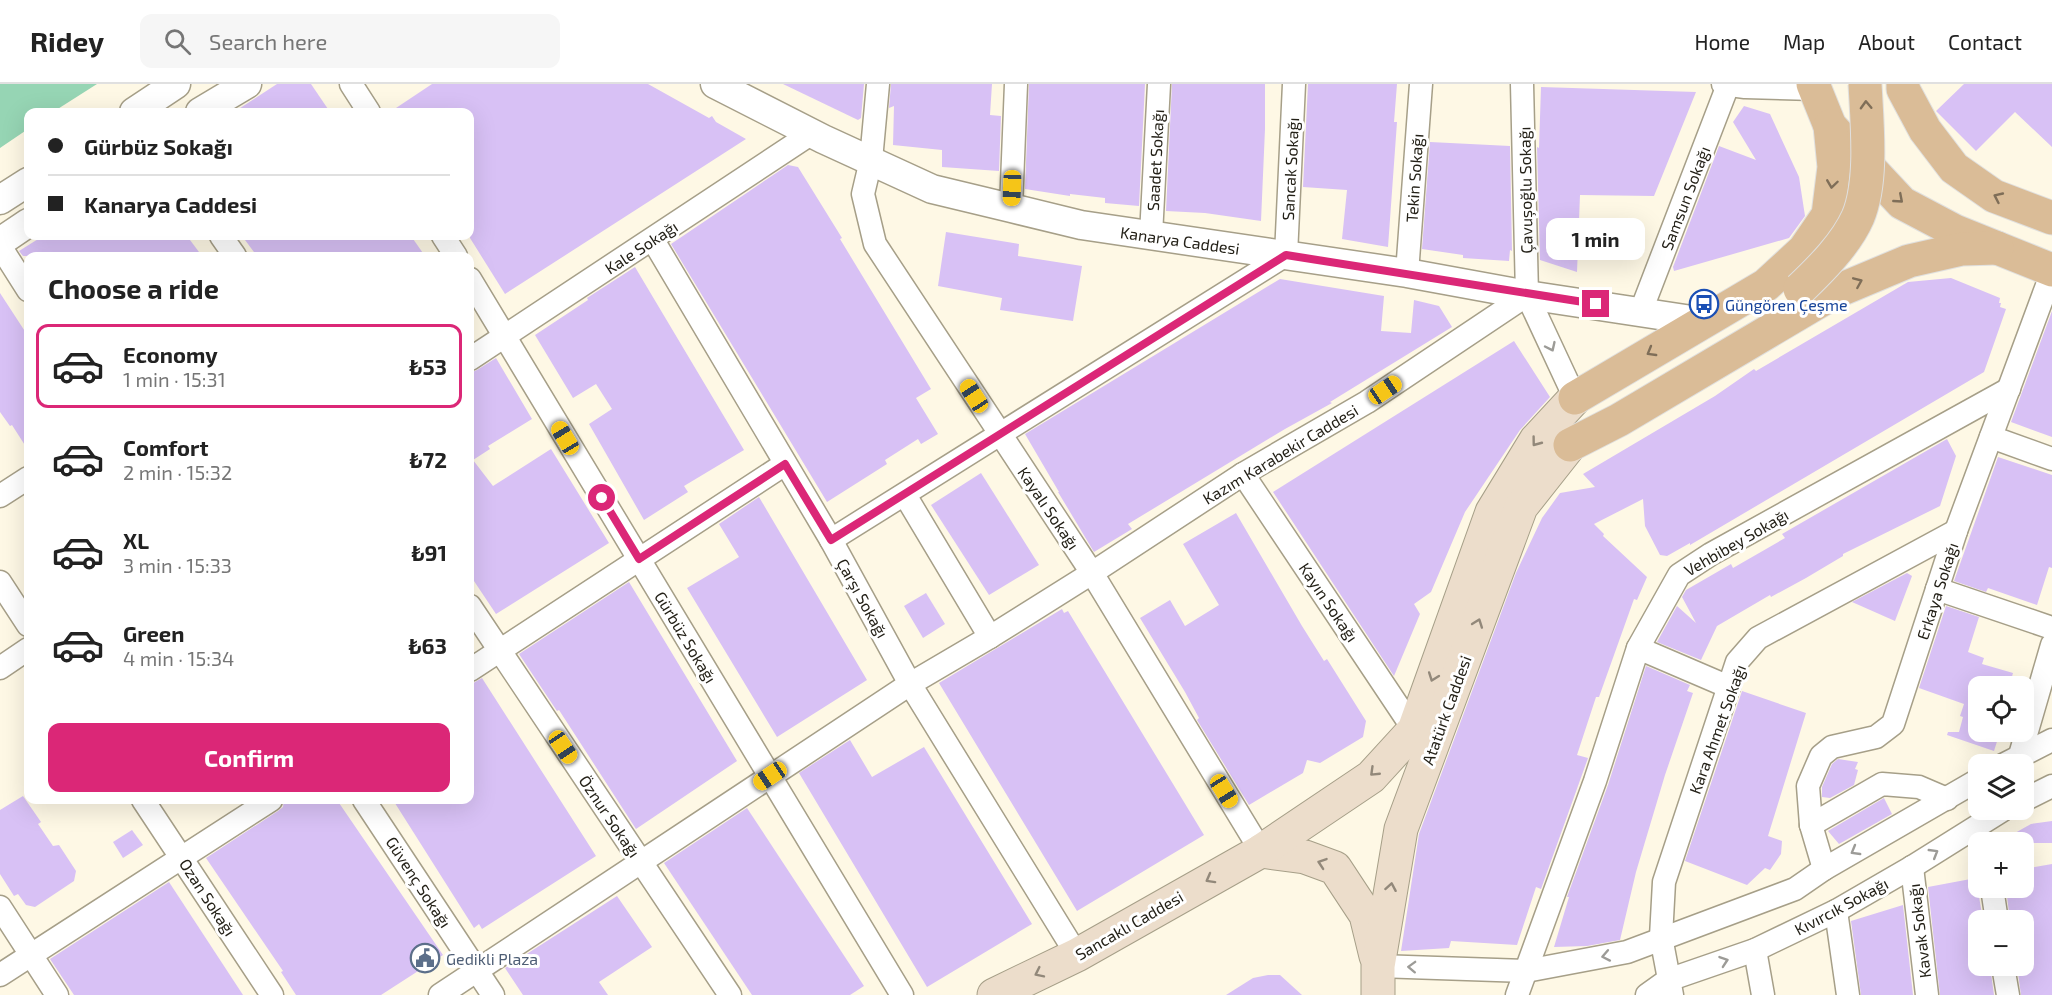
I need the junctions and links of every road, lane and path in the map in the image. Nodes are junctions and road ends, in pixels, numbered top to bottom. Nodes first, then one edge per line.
1 (176, 84) edge
2 (246, 84) edge
3 (351, 84) edge
4 (878, 84) edge
5 (1016, 84) edge
6 (1159, 84) edge
7 (1293, 84) edge
8 (1421, 84) edge
9 (1522, 84) edge
10 (1865, 84) edge
11 (1903, 84) edge
12 (1735, 85) edge
13 (1814, 86) edge
14 (732, 88) edge
15 (140, 108) edge
16 (207, 108) edge
17 (366, 108) edge
18 (1830, 126) junction
19 (812, 133) junction
20 (871, 160) junction
21 (24, 185) edge
22 (0, 200) edge
23 (1011, 208) junction
24 (2052, 218) edge
25 (24, 227) edge
26 (1151, 236) junction
27 (652, 240) junction
28 (0, 244) edge
29 (1997, 248) junction
30 (1286, 255) junction
31 (2052, 271) edge
32 (1407, 273) junction
33 (24, 283) edge
34 (474, 286) edge
35 (1527, 295) junction
36 (1641, 311) junction
37 (1705, 322) junction
38 (504, 337) junction
39 (474, 356) edge
40 (2009, 389) junction
41 (1575, 398) junction
42 (999, 434) junction
43 (1991, 437) junction
44 (1570, 445) junction
45 (2052, 459) edge
46 (785, 464) junction
47 (1243, 474) junction
48 (24, 481) edge
49 (905, 495) junction
50 (0, 496) edge
51 (1956, 531) junction
52 (831, 540) junction
53 (639, 559) junction
54 (1092, 573) junction
55 (0, 582) edge
56 (1937, 589) junction
57 (474, 612) edge
58 (24, 619) edge
59 (2052, 628) edge
60 (990, 637) junction
61 (2052, 645) edge
62 (1638, 648) junction
63 (499, 650) junction
64 (24, 652) edge
65 (474, 667) edge
66 (0, 668) edge
67 (910, 684) junction
68 (1730, 687) junction
69 (1414, 730) junction
70 (2052, 740) edge
71 (2013, 754) edge
72 (2023, 754) edge
73 (770, 776) junction
74 (1968, 786) edge
75 (2052, 786) edge
76 (2034, 795) edge
77 (1947, 799) junction
78 (146, 804) edge
79 (265, 804) edge
80 (367, 804) edge
81 (1995, 820) edge
82 (1811, 825) junction
83 (1985, 832) edge
84 (1968, 841) edge
85 (1261, 851) junction
86 (182, 858) junction
87 (641, 862) junction
88 (1912, 867) junction
89 (1824, 869) junction
90 (0, 908) edge
91 (1836, 911) junction
92 (1661, 938) junction
93 (1755, 950) junction
94 (31, 955) junction
95 (1077, 955) junction
96 (477, 970) junction
97 (1526, 971) junction
98 (0, 975) edge
99 (2005, 976) edge
100 (1378, 980) edge
101 (1670, 988) edge
102 (57, 995) edge
103 (272, 995) edge
104 (440, 995) edge
105 (493, 995) edge
106 (730, 995) edge
107 (902, 995) edge
108 (994, 995) edge
109 (1517, 995) edge
110 (1647, 995) edge
111 (1763, 995) edge
112 (1848, 995) edge
113 (1927, 995) edge
114 (2008, 995) edge

1 - 15 street
2 - 16 street
3 - 17 street
4 - 20 street, Kayalı Sokağı
5 - 23 street
6 - 26 street, Saadet Sokağı
7 - 30 street, Sancak Sokağı
8 - 32 street, Tekin Sokağı
9 - 35 street, Çavuşoğlu Sokağı
44 -> 10 main road, bridge
24 -> 11 main road
12 - 13 street
12 - 36 street, Samsun Sokağı
13 - 18 main road
14 - 19 street, Kanarya Caddesi
18 -> 29 main road
18 -> 37 main road
19 - 20 street, Kanarya Caddesi
19 - 27 street, Kale Sokağı
20 - 23 street, Kanarya Caddesi
20 - 42 street, Kayalı Sokağı
21 - 22 street
23 - 26 street, Kanarya Caddesi
25 - 28 street
26 - 30 street, Kanarya Caddesi
27 - 38 street, Kale Sokağı
27 - 46 street, Çarşı Sokağı
28 - 33 street
29 - 31 main road
44 -> 29 main road
30 - 32 street, Kanarya Caddesi
30 - 42 street
31 - 40 street, Erkaya Sokağı
32 - 35 street, Kanarya Caddesi
34 - 38 street, Gürbüz Sokağı
35 - 36 street, Kanarya Caddesi
35 -> 41 street
35 - 47 street, Kazım Karabekir Caddesi
36 - 37 street, Kanarya Caddesi
37 -> 41 main road
38 - 39 street, Kale Sokağı
38 - 53 street, Gürbüz Sokağı
40 - 43 street, Erkaya Sokağı
40 - 62 street, Vehbibey Sokağı
41 -> 69 main road, Atatürk Caddesi
42 - 49 street
42 - 54 street, Kayalı Sokağı
43 - 45 street
43 - 51 street, Erkaya Sokağı
100 -> 44 main road, Atatürk Caddesi
46 - 52 street, Çarşı Sokağı
46 - 53 street
47 - 54 street, Kazım Karabekir Caddesi
47 - 69 street, Kayın Sokağı
48 - 50 street
49 - 52 street
49 - 60 street
51 - 56 street, Erkaya Sokağı
51 - 68 street, Kara Ahmet Sokağı
52 - 67 street, Çarşı Sokağı
53 - 63 street
53 - 73 street, Gürbüz Sokağı
54 - 60 street, Kazım Karabekir Caddesi
54 - 85 street, Kayalı Sokağı
55 - 58 street
56 - 59 street
56 - 82 street, Erkaya Sokağı
57 - 63 street, Öznur Sokağı
60 - 67 street, Kazım Karabekir Caddesi
61 - 71 street
62 - 68 street
62 - 97 street, Vehbibey Sokağı
63 - 65 street
63 - 87 street, Öznur Sokağı
64 - 66 street
67 - 73 street, Kazım Karabekir Caddesi
67 - 95 street, Çarşı Sokağı
68 - 92 street, Kara Ahmet Sokağı
69 -> 85 main road, Sancaklı Caddesi
70 - 72 street
73 - 87 street, Kazım Karabekir Caddesi
73 - 107 street, Gürbüz Sokağı
74 - 77 street
75 - 76 street
77 - 82 street
77 -> 89 street
78 - 86 street, Ozan Sokağı
79 - 86 street
80 - 96 street, Güvenç Sokağı
81 - 83 street, Kıvırcık Sokağı
82 - 89 street, Erkaya Sokağı
88 -> 84 street, Kıvırcık Sokağı
85 -> 95 main road, Sancaklı Caddesi
100 -> 85 main road
86 - 94 street
86 - 103 street, Ozan Sokağı
87 - 96 street, Kazım Karabekir Caddesi
87 - 106 street, Öznur Sokağı
88 - 91 street, Kıvırcık Sokağı
88 - 113 street, Kavak Sokağı
89 - 92 street
90 - 94 street
91 - 93 street, Kıvırcık Sokağı
91 - 112 street
92 -> 97 street
92 - 101 street, Kara Ahmet Sokağı
101 -> 93 street, Kıvırcık Sokağı
93 - 111 street
94 - 98 street
94 - 102 street
95 -> 108 main road, Sancaklı Caddesi
96 - 104 street, Kazım Karabekir Caddesi
96 - 105 street, Güvenç Sokağı
97 -> 100 street
97 - 109 street, Vehbibey Sokağı
99 - 114 street
101 - 110 street, Kıvırcık Sokağı

